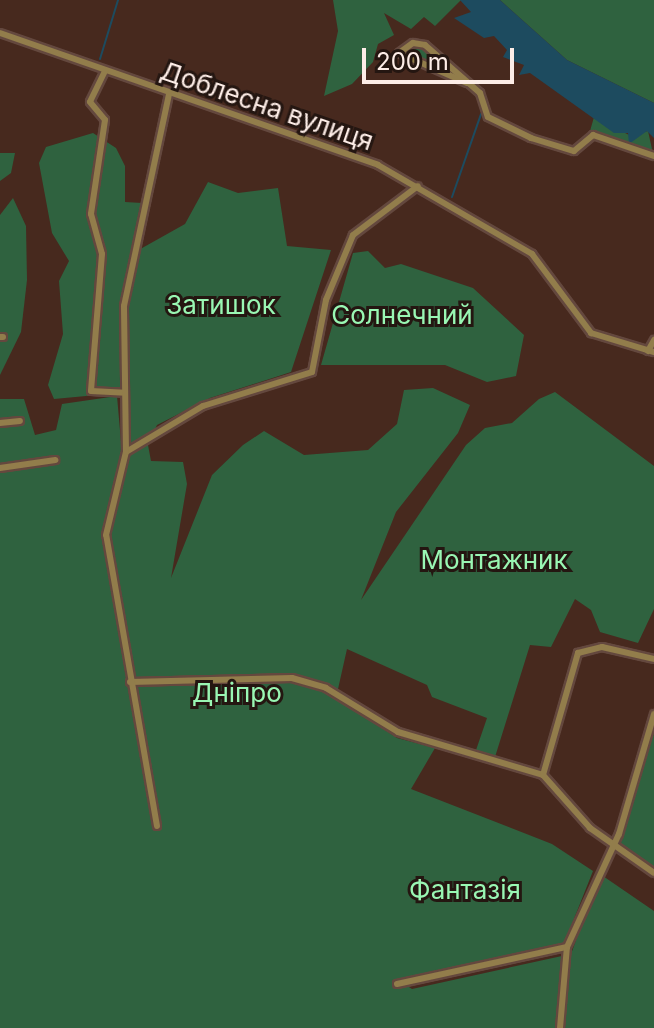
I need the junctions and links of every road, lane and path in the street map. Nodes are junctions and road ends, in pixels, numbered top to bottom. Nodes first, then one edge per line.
1 (0, 33) edge
2 (105, 71) junction
3 (467, 83) junction
4 (169, 95) junction
5 (654, 156) edge
6 (418, 186) junction
7 (654, 340) edge
8 (651, 351) edge
9 (125, 393) junction
10 (20, 421) dead end
11 (0, 423) edge
12 (126, 452) junction
13 (55, 460) dead end
14 (0, 468) edge
15 (654, 659) edge
16 (130, 682) junction
17 (654, 714) edge
18 (543, 775) junction
19 (157, 826) dead end
20 (613, 847) junction
21 (654, 873) edge
22 (567, 947) junction
23 (397, 984) dead end
24 (560, 1028) edge

1 - 2 street, Доблесна вулиця
2 - 4 street, Доблесна вулиця
2 - 9 street
3 - 3 street
3 - 5 street
4 - 6 street, Доблесна вулиця
4 - 9 street
6 - 8 street, Доблесна вулиця
6 - 12 street
7 - 8 street
9 - 12 street
10 - 11 street
12 - 16 street
13 - 14 street
15 - 18 street
16 - 18 street
16 - 19 street
17 - 20 street
18 - 20 street
20 - 21 street
20 - 22 street
22 - 23 street
22 - 24 street

